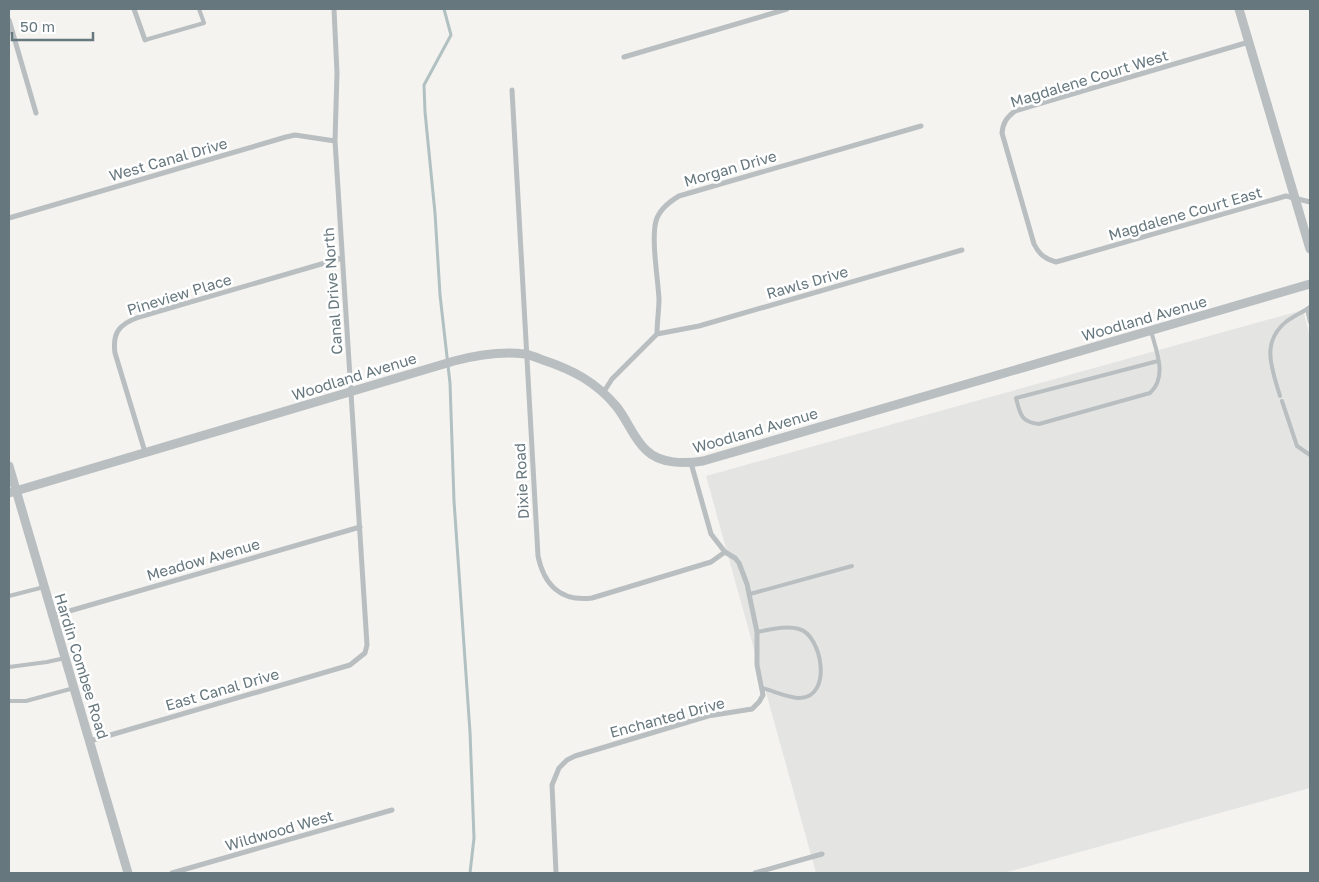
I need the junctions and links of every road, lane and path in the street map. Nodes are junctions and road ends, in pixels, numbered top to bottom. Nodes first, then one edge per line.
1 (134, 9) edge
2 (199, 9) edge
3 (334, 9) edge
4 (787, 9) edge
5 (1239, 9) edge
6 (9, 20) edge
7 (145, 40) joint
8 (1249, 42) junction
9 (624, 57) dead end
10 (512, 90) dead end
11 (36, 114) dead end
12 (921, 126) dead end
13 (335, 141) junction
14 (1296, 199) junction
15 (1310, 202) edge
16 (9, 218) edge
17 (1310, 248) edge
18 (962, 250) dead end
19 (1082, 256) joint
20 (342, 258) junction
21 (1310, 284) edge
22 (1309, 308) edge
23 (1310, 322) edge
24 (1151, 331) junction
25 (657, 334) junction
26 (527, 354) junction
27 (1158, 361) junction
28 (351, 392) junction
29 (603, 393) junction
30 (1280, 396) dead end
31 (1282, 401) dead end
32 (145, 452) junction
33 (1310, 455) edge
34 (690, 463) junction
35 (9, 466) edge
36 (12, 491) edge
37 (360, 527) junction
38 (725, 552) junction
39 (852, 566) dead end
40 (44, 587) junction
41 (750, 594) junction
42 (9, 596) edge
43 (52, 616) junction
44 (757, 632) junction
45 (65, 658) junction
46 (360, 658) joint
47 (9, 667) edge
48 (74, 688) junction
49 (762, 688) junction
50 (9, 702) edge
51 (90, 741) junction
52 (392, 810) dead end
53 (822, 854) dead end
54 (128, 873) edge
55 (172, 873) edge
56 (556, 873) edge
57 (755, 873) edge

1 - 7 street
2 - 7 lane
3 - 13 street, Canal Drive North
4 - 9 street
5 - 8 street
6 - 11 street
8 - 14 street
8 - 19 street, Magdalene Court West
10 - 26 street, Dixie Road
12 - 25 street, Morgan Drive
13 - 16 street, West Canal Drive
13 - 20 street, Canal Drive North
14 - 15 street, Magdalene Court East
14 - 17 street
14 - 19 street, Magdalene Court East
18 - 25 street, Rawls Drive
20 - 28 street, Canal Drive North
20 - 32 street, Pineview Place
21 - 24 street, Woodland Avenue
22 - 23 lane
22 - 30 lane
24 - 27 lane
24 - 34 street, Woodland Avenue
25 - 29 street
26 - 28 street, Woodland Avenue
26 - 29 street, Woodland Avenue
26 - 38 street, Dixie Road
27 - 27 lane
28 - 32 street, Woodland Avenue
28 - 37 street, Canal Drive North
29 - 34 street, Woodland Avenue
31 - 33 lane
32 - 36 street, Woodland Avenue
34 - 38 street
35 - 36 street, Hardin Combee Road
36 - 40 street, Hardin Combee Road
37 - 43 street, Meadow Avenue
37 - 46 street, Canal Drive North
38 - 41 street
39 - 41 lane
40 - 42 lane
40 - 43 street, Hardin Combee Road
41 - 44 street
43 - 45 street, Hardin Combee Road
44 - 49 street
44 - 49 lane
45 - 47 lane
45 - 48 street, Hardin Combee Road
46 - 51 street, East Canal Drive
48 - 50 lane
48 - 51 street, Hardin Combee Road
49 - 56 street, Enchanted Drive
51 - 54 street, Hardin Combee Road
52 - 55 street, Wildwood West
53 - 57 street

